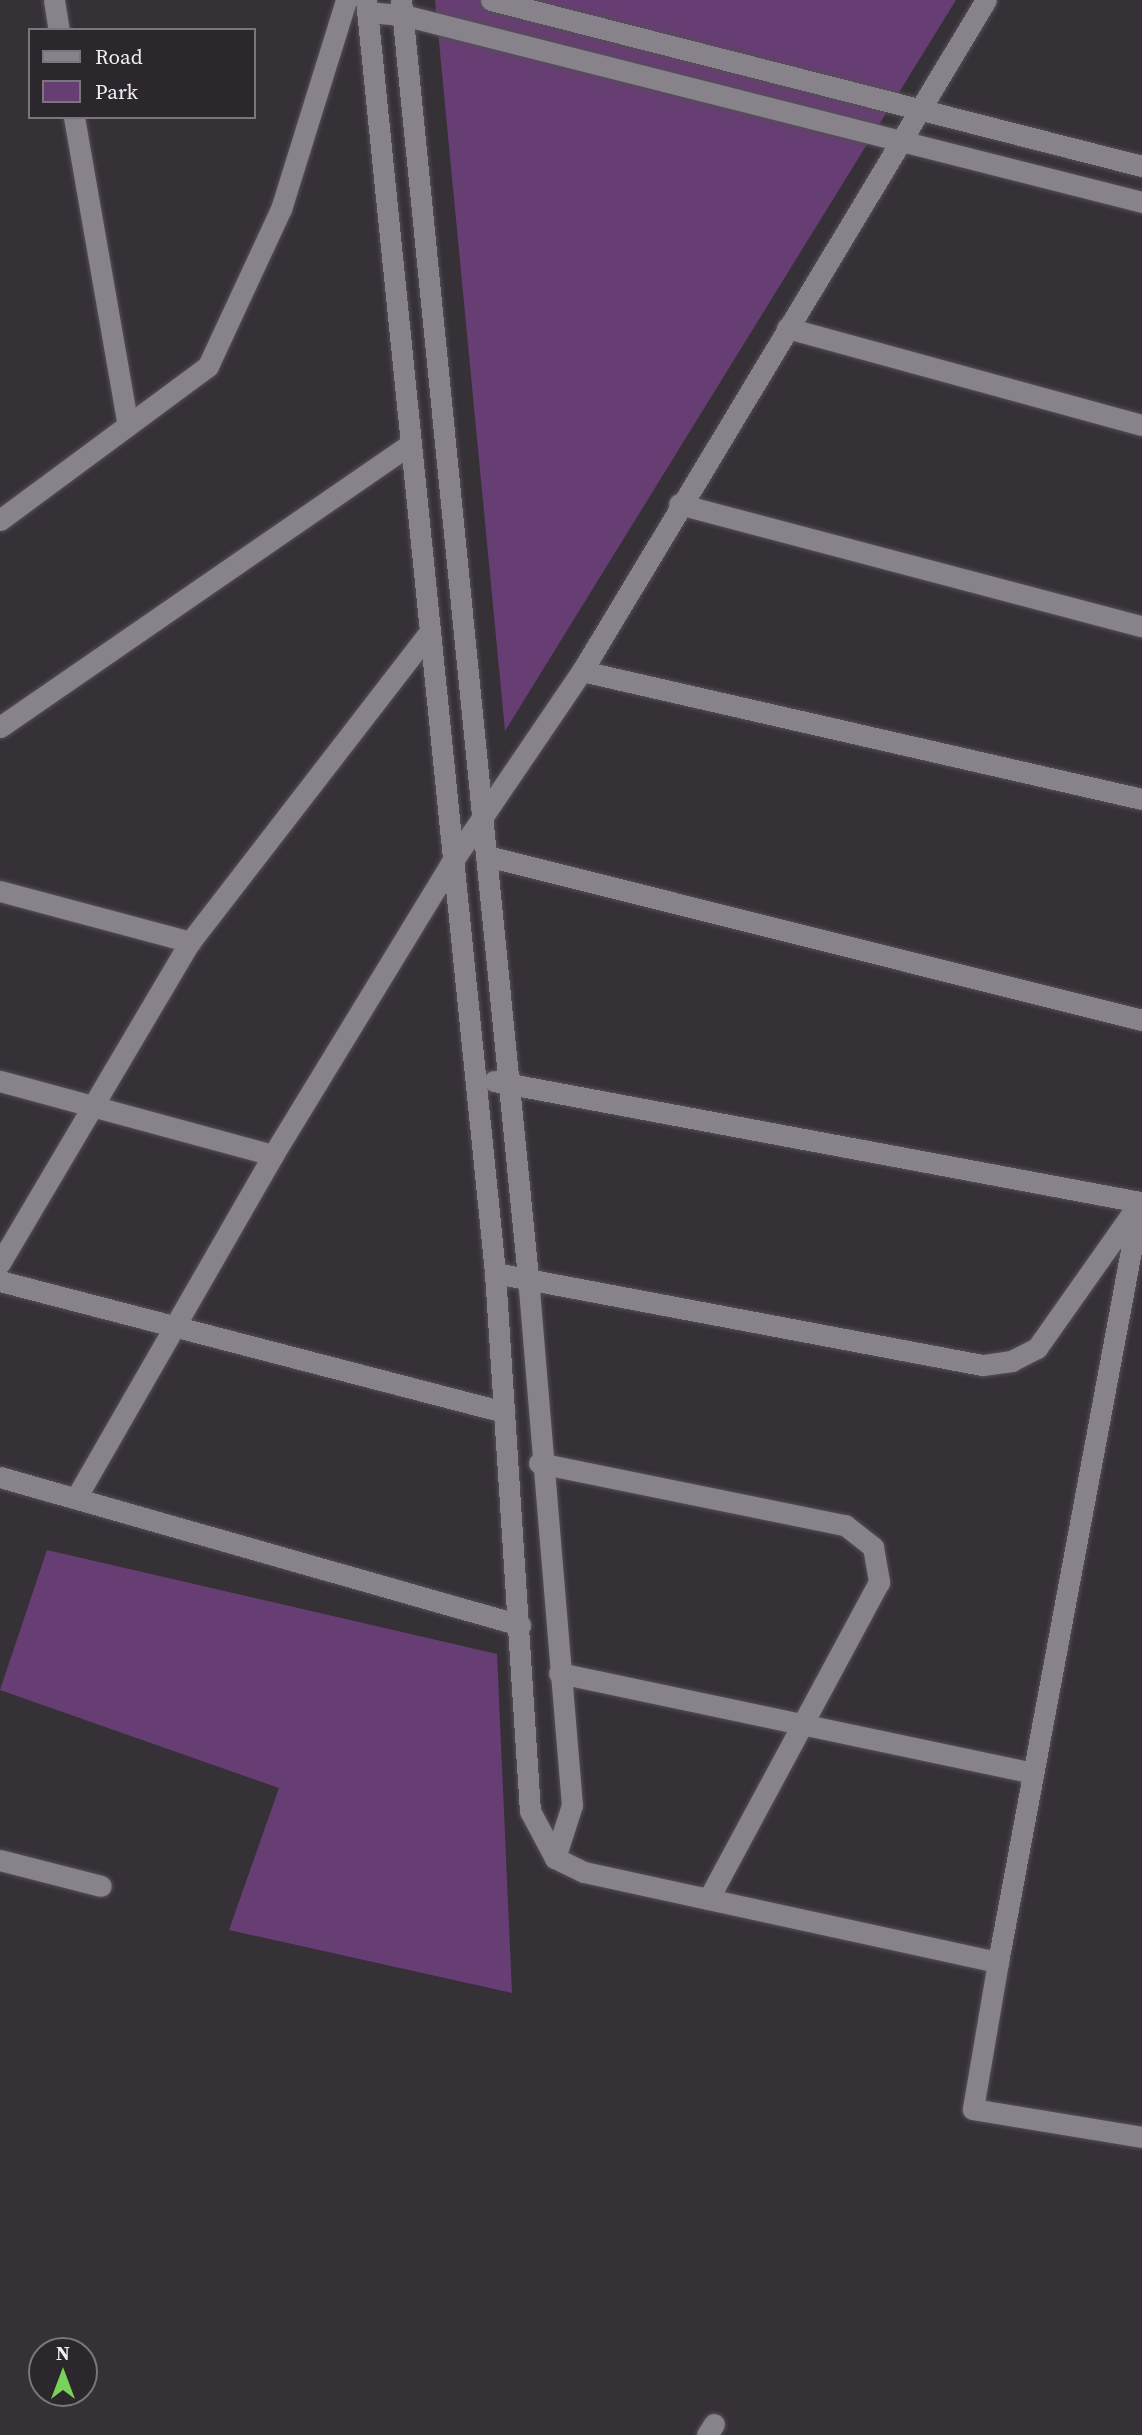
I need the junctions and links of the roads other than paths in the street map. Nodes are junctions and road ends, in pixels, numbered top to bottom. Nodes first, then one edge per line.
1 (54, 0) edge
2 (346, 0) edge
3 (491, 0) edge
4 (986, 0) edge
5 (367, 6) edge
6 (402, 7) edge
7 (59, 28) edge
8 (920, 105) junction
9 (74, 119) edge
10 (899, 139) junction
11 (1142, 166) edge
12 (1142, 202) edge
13 (787, 328) junction
14 (128, 425) junction
15 (1142, 425) edge
16 (409, 444) junction
17 (679, 505) junction
18 (0, 520) edge
19 (1142, 626) edge
20 (430, 632) junction
21 (582, 671) junction
22 (0, 727) edge
23 (1142, 799) edge
24 (482, 824) junction
25 (487, 856) junction
26 (450, 865) junction
27 (0, 891) edge
28 (190, 942) junction
29 (1142, 1020) edge
30 (475, 1077) junction
31 (0, 1081) edge
32 (506, 1083) junction
33 (89, 1108) junction
34 (273, 1155) junction
35 (1141, 1200) edge
36 (0, 1263) edge
37 (495, 1273) junction
38 (528, 1277) junction
39 (0, 1280) edge
40 (173, 1325) junction
41 (504, 1412) junction
42 (539, 1463) junction
43 (0, 1478) edge
44 (76, 1498) junction
45 (520, 1625) junction
46 (559, 1673) junction
47 (807, 1725) junction
48 (1033, 1773) junction
49 (555, 1858) junction
50 (0, 1860) edge
51 (101, 1886) dead end
52 (708, 1899) junction
53 (998, 1962) junction
54 (1142, 2137) edge

1 - 7 street
2 - 14 street
3 - 8 street
4 - 8 street
5 - 6 street
5 - 16 street
6 - 10 street
6 - 24 street
8 - 10 street
8 - 11 street
9 - 14 street
10 - 12 street
10 - 13 street
13 - 15 street
13 - 17 street
14 - 18 street
16 - 20 street
16 - 22 street
17 - 19 street
17 - 21 street
20 - 26 street
20 - 28 street
21 - 23 street
21 - 24 street
24 - 25 street
24 - 26 street
25 - 29 street
25 - 32 street
26 - 30 street
26 - 34 street
27 - 28 street
28 - 33 street
30 - 32 street
30 - 37 street
31 - 33 street
32 - 35 street
32 - 38 street
33 - 34 street
33 - 36 street
34 - 40 street
35 - 38 street
35 - 48 street
37 - 38 street
37 - 41 street
38 - 42 street
39 - 40 street
40 - 41 street
40 - 44 street
41 - 45 street
42 - 46 street
42 - 47 street
43 - 44 street
44 - 45 street
45 - 49 street
46 - 47 street
46 - 49 street
47 - 48 street
47 - 52 street
48 - 53 street
49 - 52 street
50 - 51 street
52 - 53 street
53 - 54 street

